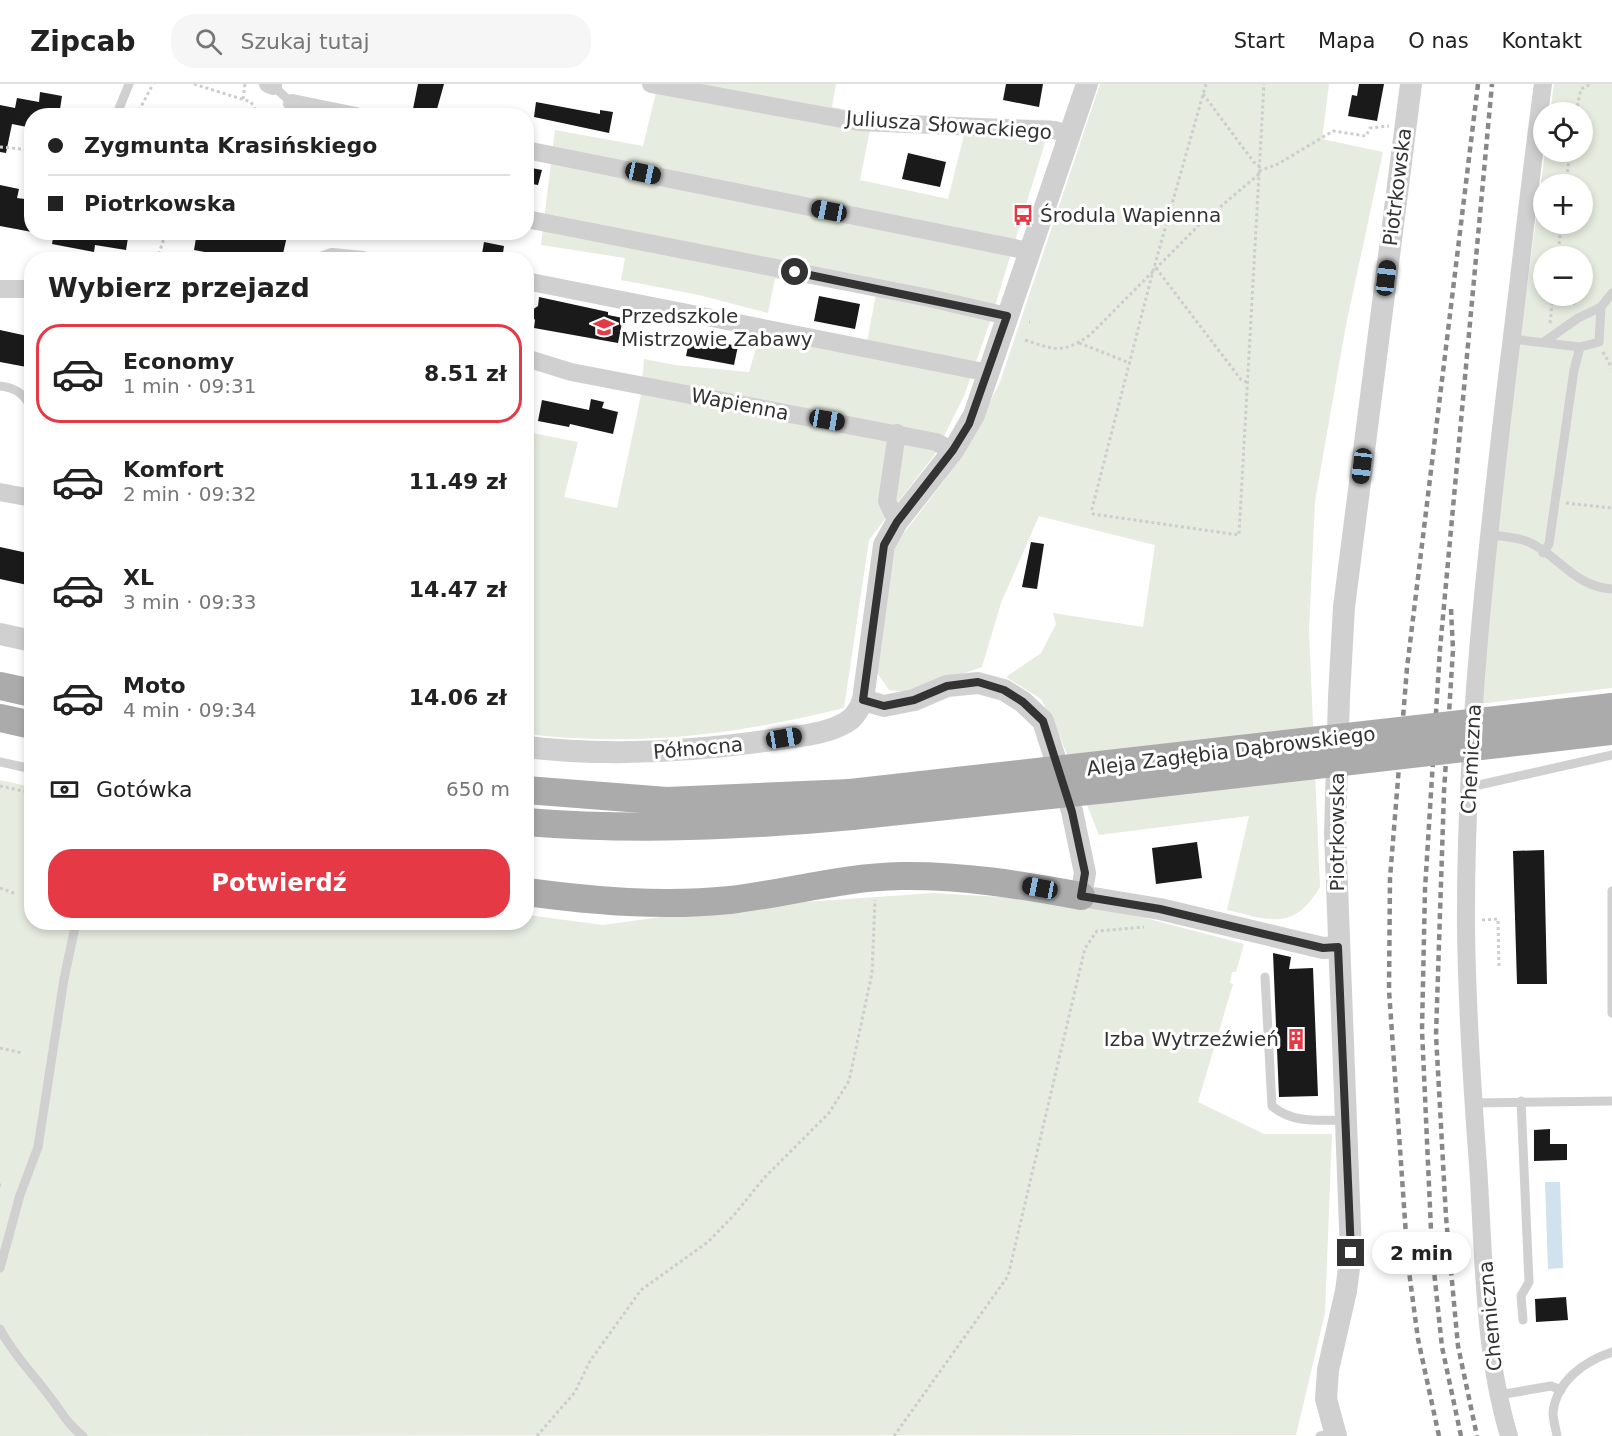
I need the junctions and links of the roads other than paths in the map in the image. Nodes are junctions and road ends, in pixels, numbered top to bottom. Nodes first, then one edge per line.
1 (129, 84) edge
2 (651, 84) edge
3 (1087, 84) edge
4 (1411, 84) edge
5 (1543, 84) edge
6 (270, 85) edge
7 (119, 108) edge
8 (291, 108) edge
9 (1069, 135) junction
10 (534, 152) edge
11 (534, 221) edge
12 (1029, 251) junction
13 (534, 283) edge
14 (0, 289) edge
15 (24, 289) edge
16 (1612, 293) edge
17 (1601, 308) junction
18 (1022, 320) junction
19 (1512, 339) junction
20 (1544, 342) junction
21 (1580, 347) junction
22 (534, 360) edge
23 (989, 373) junction
24 (0, 386) edge
25 (24, 396) edge
26 (897, 433) junction
27 (953, 450) junction
28 (0, 492) edge
29 (24, 494) edge
30 (897, 522) junction
31 (1487, 535) junction
32 (1543, 553) junction
33 (1612, 589) edge
34 (0, 634) edge
35 (24, 639) edge
36 (0, 686) edge
37 (24, 691) edge
38 (863, 700) junction
39 (1612, 707) edge
40 (0, 718) edge
41 (24, 723) edge
42 (1612, 731) edge
43 (534, 748) edge
44 (1612, 755) edge
45 (0, 762) edge
46 (24, 767) edge
47 (1470, 787) junction
48 (534, 791) edge
49 (851, 804) junction
50 (534, 823) edge
51 (1612, 891) edge
52 (534, 893) edge
53 (1081, 896) junction
54 (74, 930) edge
55 (1338, 947) junction
56 (1265, 977) dead end
57 (1612, 994) edge
58 (1612, 1013) edge
59 (1521, 1101) junction
60 (1612, 1101) edge
61 (1473, 1103) junction
62 (1345, 1120) junction
63 (0, 1268) edge
64 (1523, 1320) dead end
65 (0, 1329) edge
66 (1612, 1352) edge
67 (1561, 1390) junction
68 (1499, 1395) junction
69 (1330, 1435) edge
70 (83, 1436) edge
71 (1509, 1436) edge
72 (1557, 1436) edge

1 - 7 lane
2 - 9 street, Juliusza Słowackiego
3 - 9 street
4 - 55 street, Piotrkowska
5 - 19 street, Chemiczna
6 - 8 lane
9 - 12 street
10 - 12 street
11 - 18 street
12 - 18 street
13 - 23 street
14 - 15 street
16 - 17 lane
17 - 20 lane
17 - 21 lane
18 - 23 street
19 - 20 lane
19 - 31 street, Chemiczna
20 - 21 lane
21 - 32 lane
22 - 26 street, Wapienna
23 - 27 street
24 - 25 lane
26 - 27 street, Wapienna
26 - 30 street
27 - 30 street
28 - 29 street
30 - 38 street
31 - 32 lane
31 - 47 street, Chemiczna
32 - 33 lane
34 - 35 street
36 - 37 main road
38 - 43 street, Północna
38 - 53 street
39 - 49 main road, Aleja Zagłębia Dąbrowskiego, bridge
40 - 41 main road
42 - 49 main road, Aleja Zagłębia Dąbrowskiego, bridge
44 - 47 lane
45 - 46 lane
47 - 61 street, Chemiczna
48 - 49 main road, Aleja Zagłębia Dąbrowskiego
49 - 50 main road, Aleja Zagłębia Dąbrowskiego
51 - 57 lane
52 - 53 main road
53 - 55 street
54 - 63 lane
55 - 62 street, Piotrkowska
56 - 62 lane
57 - 58 lane
59 - 60 lane
59 - 61 lane
59 - 64 lane
61 - 68 street, Chemiczna
62 - 69 street, Piotrkowska
65 - 70 lane
66 - 67 lane
67 - 68 lane
67 - 72 lane
68 - 71 street, Chemiczna

